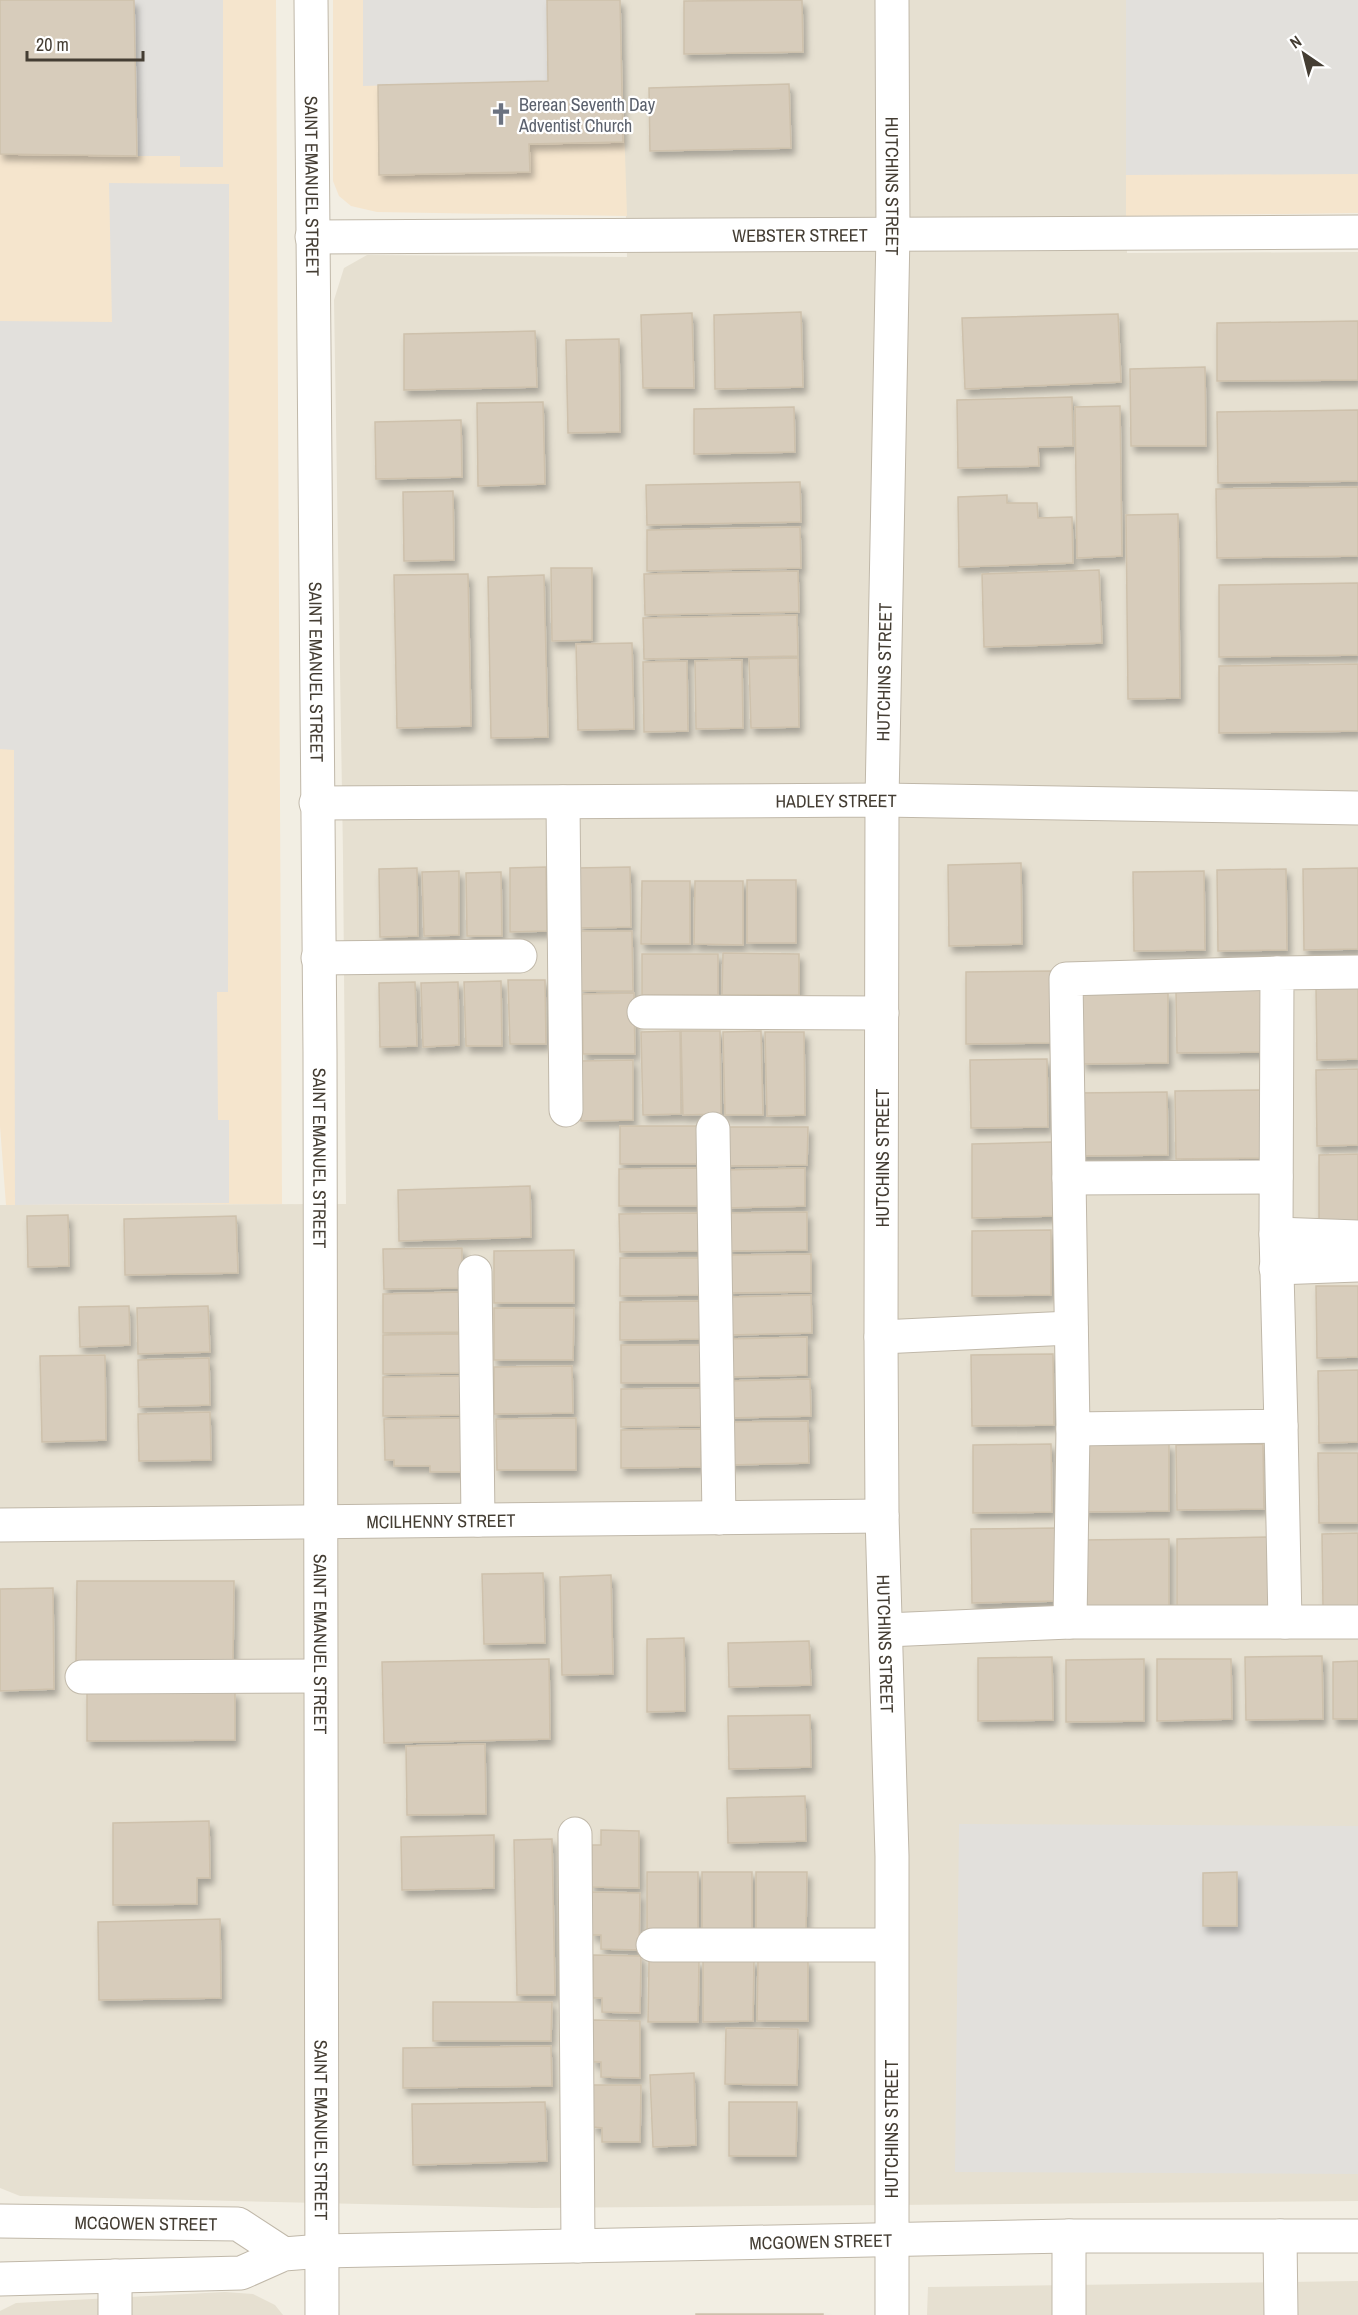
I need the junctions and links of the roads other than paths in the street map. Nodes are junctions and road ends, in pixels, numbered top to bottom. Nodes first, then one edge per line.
1 (311, 0) edge
2 (892, 0) edge
3 (1358, 232) edge
4 (893, 233) junction
5 (312, 237) junction
6 (882, 800) junction
7 (563, 802) junction
8 (316, 803) junction
9 (1358, 808) edge
10 (520, 956) dead end
11 (318, 958) junction
12 (1358, 972) edge
13 (1277, 973) junction
14 (644, 1012) dead end
15 (882, 1013) junction
16 (566, 1110) dead end
17 (713, 1129) dead end
18 (1276, 1177) junction
19 (1069, 1178) junction
20 (1276, 1234) junction
21 (1358, 1237) edge
22 (1358, 1265) edge
23 (1276, 1268) junction
24 (476, 1272) dead end
25 (1071, 1328) junction
26 (882, 1337) junction
27 (1281, 1426) junction
28 (1073, 1429) junction
29 (882, 1516) junction
30 (719, 1518) junction
31 (478, 1520) junction
32 (320, 1522) junction
33 (0, 1524) edge
34 (1070, 1622) junction
35 (1285, 1622) junction
36 (1358, 1622) edge
37 (886, 1629) junction
38 (320, 1676) junction
39 (82, 1677) dead end
40 (575, 1834) dead end
41 (653, 1945) dead end
42 (891, 1945) junction
43 (0, 2221) edge
44 (1069, 2236) junction
45 (1280, 2236) junction
46 (1358, 2236) edge
47 (891, 2238) junction
48 (578, 2246) junction
49 (322, 2251) junction
50 (284, 2254) junction
51 (116, 2276) junction
52 (0, 2279) edge
53 (115, 2315) edge
54 (322, 2315) edge
55 (892, 2315) edge
56 (1070, 2315) edge
57 (1281, 2315) edge

1 - 5 street, SAINT EMANUEL STREET
2 - 4 street, HUTCHINS STREET
3 - 4 street, WEBSTER STREET
4 - 5 street, WEBSTER STREET
4 - 6 street, HUTCHINS STREET
5 - 8 street, SAINT EMANUEL STREET
6 - 7 street, HADLEY STREET
6 - 9 street, HADLEY STREET
6 - 15 street, HUTCHINS STREET
7 - 8 street, HADLEY STREET
7 - 16 street
8 - 11 street, SAINT EMANUEL STREET
10 - 11 street
11 - 32 street, SAINT EMANUEL STREET
12 - 13 street
13 - 18 street
13 - 19 street
14 - 15 street
15 - 26 street, HUTCHINS STREET
17 - 30 street
18 - 19 street
18 - 20 street
19 - 25 street
20 - 21 street
20 - 23 street
22 - 23 street
23 - 27 street
24 - 31 street
25 - 26 street
25 - 28 street
26 - 29 street, HUTCHINS STREET
27 - 28 street
27 - 35 street
28 - 34 street
29 - 30 street, MCILHENNY STREET
29 - 37 street, HUTCHINS STREET
30 - 31 street, MCILHENNY STREET
31 - 32 street, MCILHENNY STREET
32 - 33 street, MCILHENNY STREET
32 - 38 street, SAINT EMANUEL STREET
34 - 35 street
34 - 37 street
35 - 36 street
37 - 42 street, HUTCHINS STREET
38 - 39 street
38 - 49 street, SAINT EMANUEL STREET
40 - 48 street
41 - 42 street
42 - 47 street, HUTCHINS STREET
43 - 50 street, MCGOWEN STREET
44 - 45 street, MCGOWEN STREET
44 - 47 street, MCGOWEN STREET
44 - 56 street
45 - 46 street, MCGOWEN STREET
45 - 57 street
47 - 48 street, MCGOWEN STREET
47 - 55 street, HUTCHINS STREET
48 - 49 street, MCGOWEN STREET
49 - 50 street, MCGOWEN STREET
49 - 54 street, SAINT EMANUEL STREET
50 - 51 street, MCGOWEN STREET
51 - 52 street, MCGOWEN STREET
51 - 53 street

